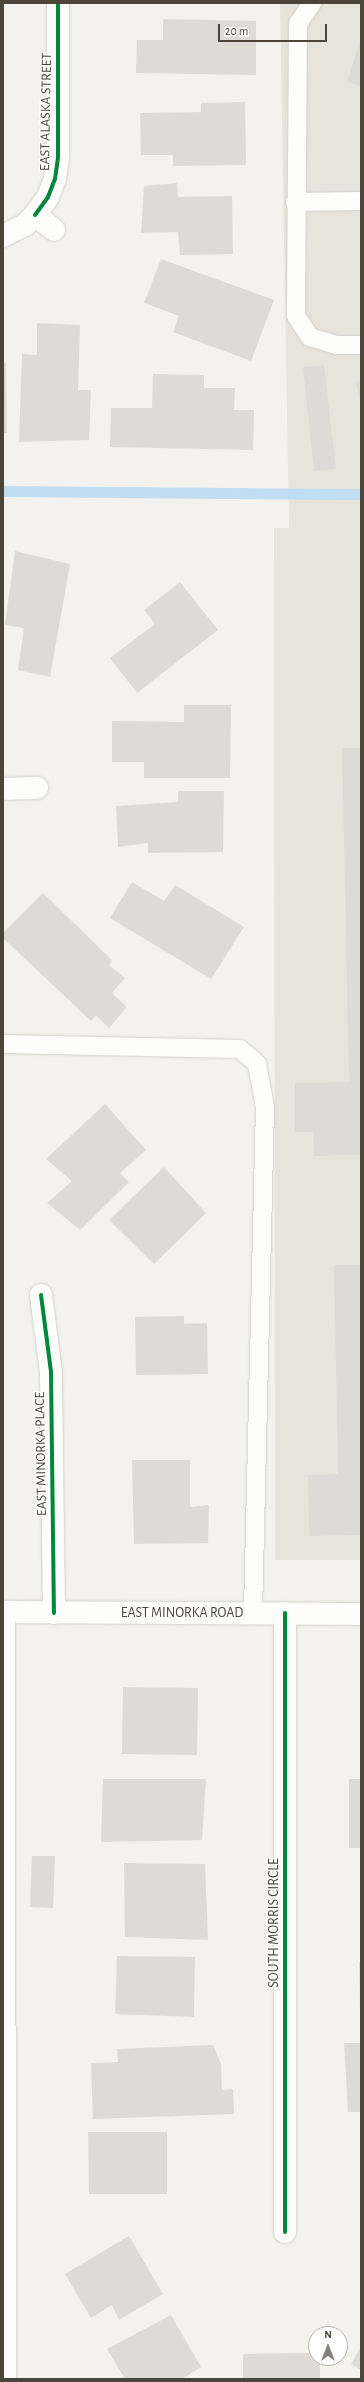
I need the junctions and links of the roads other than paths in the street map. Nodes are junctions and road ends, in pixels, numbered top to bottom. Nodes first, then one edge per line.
1 (58, 3) edge
2 (312, 3) edge
3 (361, 201) edge
4 (296, 202) junction
5 (35, 215) junction
6 (54, 230) dead end
7 (3, 236) edge
8 (361, 345) edge
9 (36, 788) dead end
10 (3, 789) edge
11 (3, 1044) edge
12 (41, 1295) dead end
13 (5, 1612) edge
14 (253, 1612) junction
15 (54, 1613) junction
16 (285, 1613) junction
17 (361, 1614) edge
18 (285, 2232) dead end
19 (7, 2379) edge

1 - 5 street, EAST ALASKA STREET
2 - 4 lane
3 - 4 lane
4 - 8 lane
5 - 6 street
5 - 7 street, EAST ALASKA STREET
9 - 10 street
11 - 14 lane
12 - 15 street, EAST MINORKA PLACE
13 - 15 street, EAST MINORKA ROAD
13 - 19 lane
14 - 15 street, EAST MINORKA ROAD
14 - 16 street, EAST MINORKA ROAD
16 - 17 street, EAST MINORKA ROAD
16 - 18 street, SOUTH MORRIS CIRCLE

